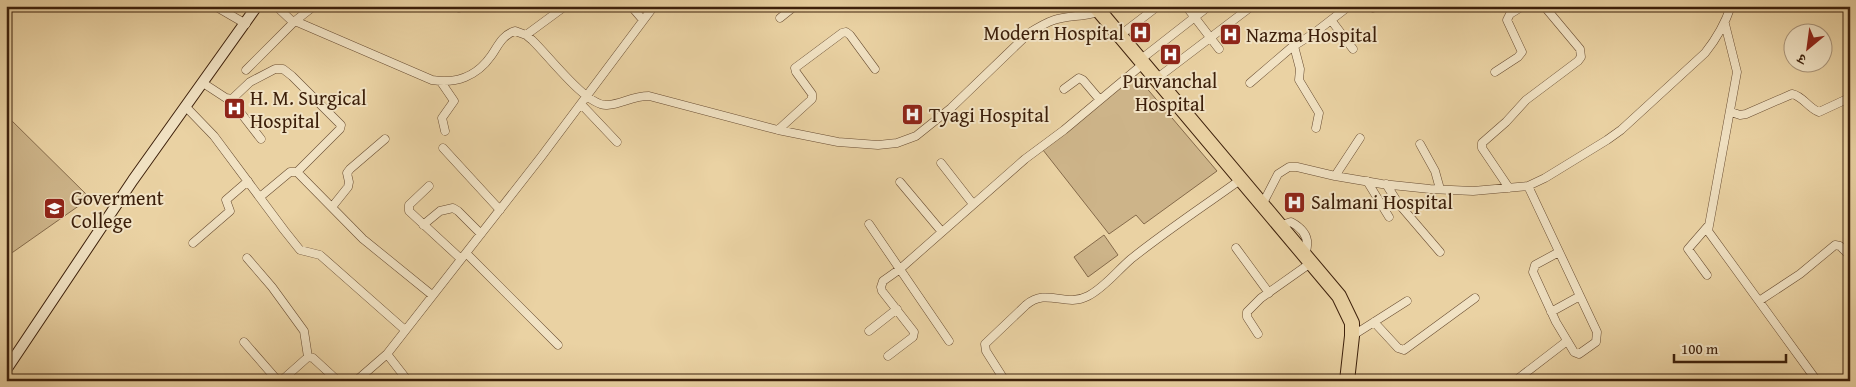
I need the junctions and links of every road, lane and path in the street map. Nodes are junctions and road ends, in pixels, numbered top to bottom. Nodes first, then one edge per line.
1 (215, 6) edge
2 (257, 6) edge
3 (276, 6) edge
4 (314, 6) edge
5 (631, 6) edge
6 (654, 6) edge
7 (795, 6) edge
8 (1158, 6) edge
9 (1186, 6) edge
10 (1210, 6) edge
11 (1236, 6) edge
12 (1252, 6) edge
13 (1349, 6) edge
14 (1367, 6) edge
15 (1377, 6) edge
16 (1522, 6) edge
17 (1544, 6) edge
18 (1731, 6) edge
19 (564, 8) dead end
20 (1101, 8) edge
21 (1242, 14) junction
22 (780, 18) dead end
23 (1195, 18) junction
24 (643, 20) junction
25 (1331, 20) junction
26 (295, 21) junction
27 (246, 24) junction
28 (1725, 24) junction
29 (526, 35) junction
30 (1119, 36) junction
31 (1210, 38) junction
32 (1294, 46) junction
33 (1219, 49) dead end
34 (1354, 49) dead end
35 (1142, 62) junction
36 (875, 69) dead end
37 (246, 70) dead end
38 (1495, 72) dead end
39 (1156, 79) junction
40 (441, 82) junction
41 (203, 83) junction
42 (1250, 83) dead end
43 (1064, 89) dead end
44 (586, 97) junction
45 (230, 99) junction
46 (1846, 99) dead end
47 (1100, 100) junction
48 (581, 104) junction
49 (186, 107) junction
50 (1730, 112) junction
51 (1316, 128) dead end
52 (778, 130) junction
53 (445, 131) dead end
54 (385, 138) dead end
55 (1360, 138) dead end
56 (262, 139) dead end
57 (616, 142) dead end
58 (1420, 144) dead end
59 (443, 148) dead end
60 (941, 163) dead end
61 (297, 172) junction
62 (1335, 176) junction
63 (1240, 180) junction
64 (248, 181) junction
65 (1367, 181) junction
66 (900, 182) dead end
67 (1386, 184) junction
68 (429, 186) dead end
69 (1528, 186) junction
70 (1509, 188) junction
71 (1440, 189) junction
72 (260, 197) junction
73 (973, 204) junction
74 (1262, 205) junction
75 (332, 207) junction
76 (500, 210) junction
77 (1389, 217) dead end
78 (423, 224) junction
79 (869, 224) dead end
80 (1708, 226) junction
81 (942, 232) junction
82 (481, 234) junction
83 (192, 243) dead end
84 (1236, 248) dead end
85 (1440, 252) dead end
86 (1559, 252) junction
87 (1848, 254) dead end
88 (464, 256) junction
89 (247, 258) dead end
90 (1308, 258) junction
91 (900, 269) junction
92 (1707, 275) dead end
93 (1269, 293) junction
94 (432, 295) junction
95 (1580, 296) junction
96 (1475, 298) dead end
97 (1407, 301) dead end
98 (1759, 301) junction
99 (897, 309) junction
100 (1551, 312) junction
101 (1374, 322) junction
102 (405, 330) junction
103 (869, 331) dead end
104 (1258, 334) dead end
105 (1352, 336) junction
106 (949, 341) dead end
107 (1567, 341) junction
108 (244, 342) dead end
109 (558, 346) dead end
110 (387, 354) junction
111 (888, 356) dead end
112 (308, 357) junction
113 (6, 370) edge
114 (280, 381) edge
115 (338, 381) edge
116 (356, 381) edge
117 (408, 381) edge
118 (1005, 381) edge
119 (1347, 381) edge
120 (1515, 381) edge
121 (1816, 381) edge

1 - 27 street
2 - 27 street
3 - 26 street
4 - 26 street
5 - 24 street
6 - 24 street
7 - 22 street
8 - 30 street
9 - 23 street
10 - 23 street
11 - 21 street
12 - 21 street
13 - 25 street
14 - 15 street
16 - 38 street
17 - 70 street
18 - 28 street
19 - 29 street
20 - 30 highway
20 - 52 street
21 - 31 street
23 - 31 street
23 - 35 street
24 - 44 street
25 - 32 street
25 - 34 street
26 - 37 street
26 - 40 street
27 - 41 street
28 - 50 street
28 - 69 street
29 - 40 street
29 - 44 street
30 - 35 highway
31 - 33 street
31 - 39 street
32 - 42 street
32 - 51 street
35 - 39 highway
35 - 47 street
36 - 52 street
39 - 63 highway
40 - 53 street
41 - 45 street
41 - 49 street
43 - 47 street
44 - 48 street
44 - 52 street
45 - 56 street
45 - 61 street
46 - 50 street
47 - 73 street
48 - 57 street
48 - 76 street
49 - 64 street
49 - 113 street
50 - 80 street
54 - 75 street
55 - 62 street
58 - 71 street
59 - 76 street
60 - 73 street
61 - 72 street
61 - 75 street
62 - 65 street
62 - 74 street
63 - 74 highway
63 - 118 street
64 - 72 street
64 - 83 street
65 - 67 street
65 - 77 street
66 - 81 street
67 - 71 street
67 - 85 street
68 - 78 street
69 - 70 street
69 - 86 street
70 - 71 street
72 - 102 street
73 - 81 street
74 - 90 highway
75 - 94 street
76 - 82 street
78 - 82 street
78 - 88 street
79 - 91 street
80 - 92 street
80 - 98 street
81 - 91 street
82 - 88 street
84 - 93 street
86 - 95 street
86 - 100 street
87 - 98 street
88 - 94 street
88 - 109 street
89 - 112 street
90 - 93 street
90 - 105 highway
91 - 99 street
91 - 106 street
93 - 104 street
94 - 102 street
95 - 100 street
95 - 107 street
96 - 101 street
97 - 101 street
98 - 121 street
99 - 103 street
99 - 111 street
100 - 107 street
101 - 105 street
102 - 110 street
105 - 119 highway
107 - 120 street
108 - 114 street
110 - 116 street
110 - 117 street
112 - 114 street
112 - 115 street

